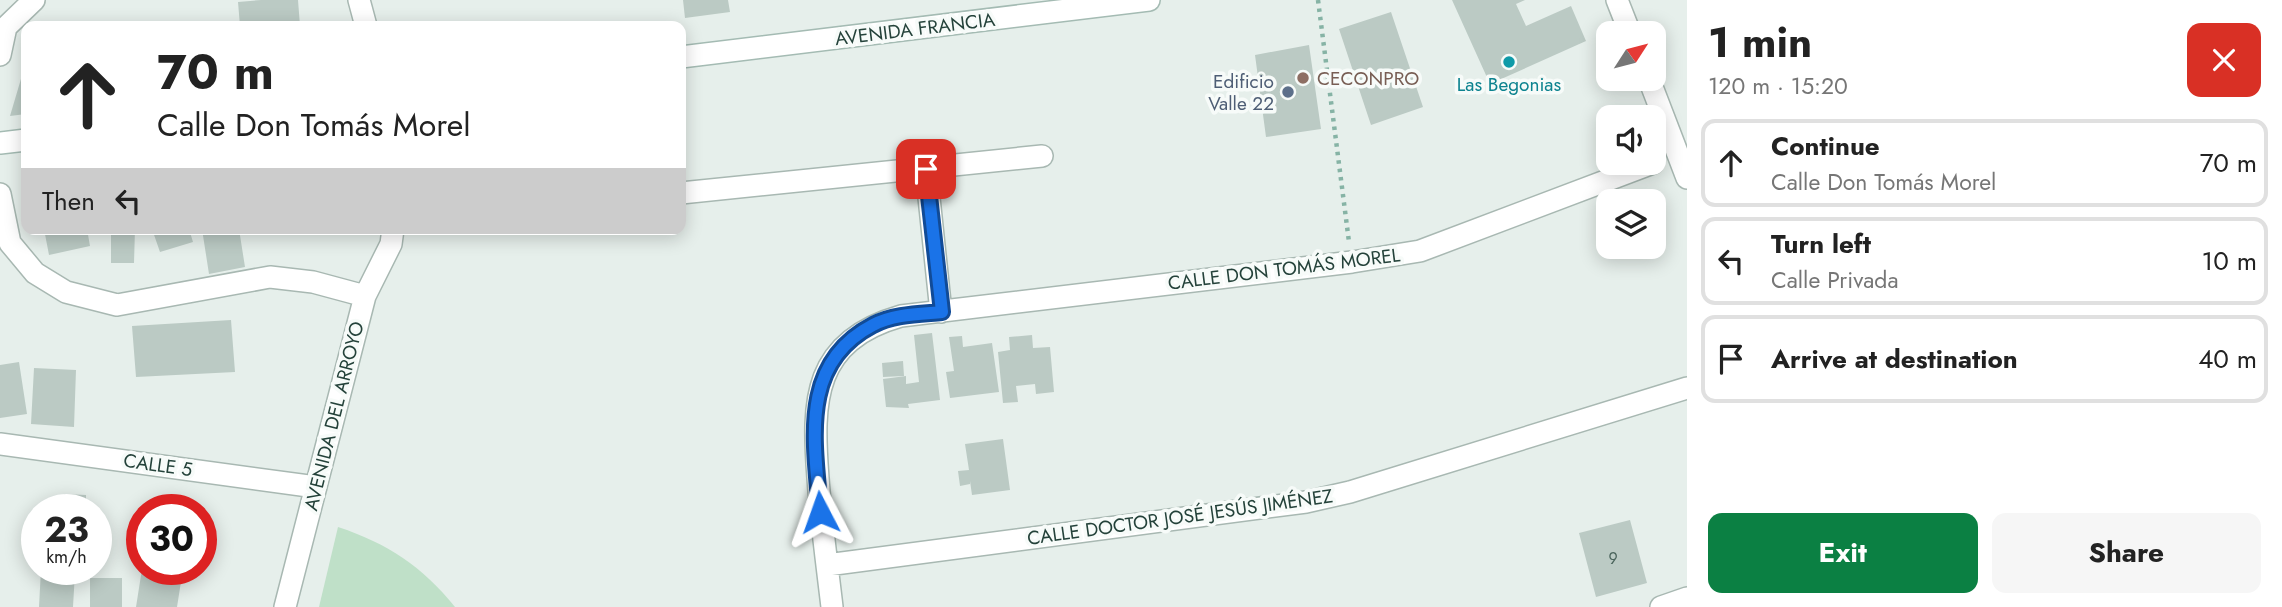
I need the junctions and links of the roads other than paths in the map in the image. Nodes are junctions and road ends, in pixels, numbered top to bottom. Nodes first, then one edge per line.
1 (34, 0) edge
2 (359, 0) edge
3 (1149, 0) edge
4 (1617, 0) edge
5 (365, 21) edge
6 (1625, 21) edge
7 (0, 55) edge
8 (686, 56) edge
9 (1655, 91) edge
10 (21, 141) edge
11 (0, 143) edge
12 (1683, 151) edge
13 (1042, 156) dead end
14 (1666, 158) edge
15 (926, 169) junction
16 (1621, 175) edge
17 (1687, 178) edge
18 (686, 193) edge
19 (0, 194) edge
20 (392, 235) edge
21 (365, 296) junction
22 (942, 312) junction
23 (1687, 388) edge
24 (0, 444) edge
25 (316, 487) junction
26 (827, 565) junction
27 (1687, 598) edge
28 (285, 607) edge
29 (832, 607) edge
30 (1661, 607) edge

1 - 7 street
2 - 5 street
3 - 8 street, AVENIDA FRANCIA
4 - 6 street
9 - 12 street
10 - 11 street
12 - 14 street, CALLE DON TOMÁS MOREL
12 - 17 street
13 - 15 street
15 - 18 street
15 - 22 street
16 - 22 street, CALLE DON TOMÁS MOREL
19 - 21 street
20 - 21 street, AVENIDA DEL ARROYO
21 - 25 street, AVENIDA DEL ARROYO
22 - 26 street, CALLE DON TOMÁS MOREL
23 - 26 street, CALLE DOCTOR JOSÉ JESÚS JIMÉNEZ
24 - 25 street, CALLE 5
25 - 28 street, AVENIDA DEL ARROYO
26 - 29 street, CALLE DON TOMÁS MOREL
27 - 30 street

